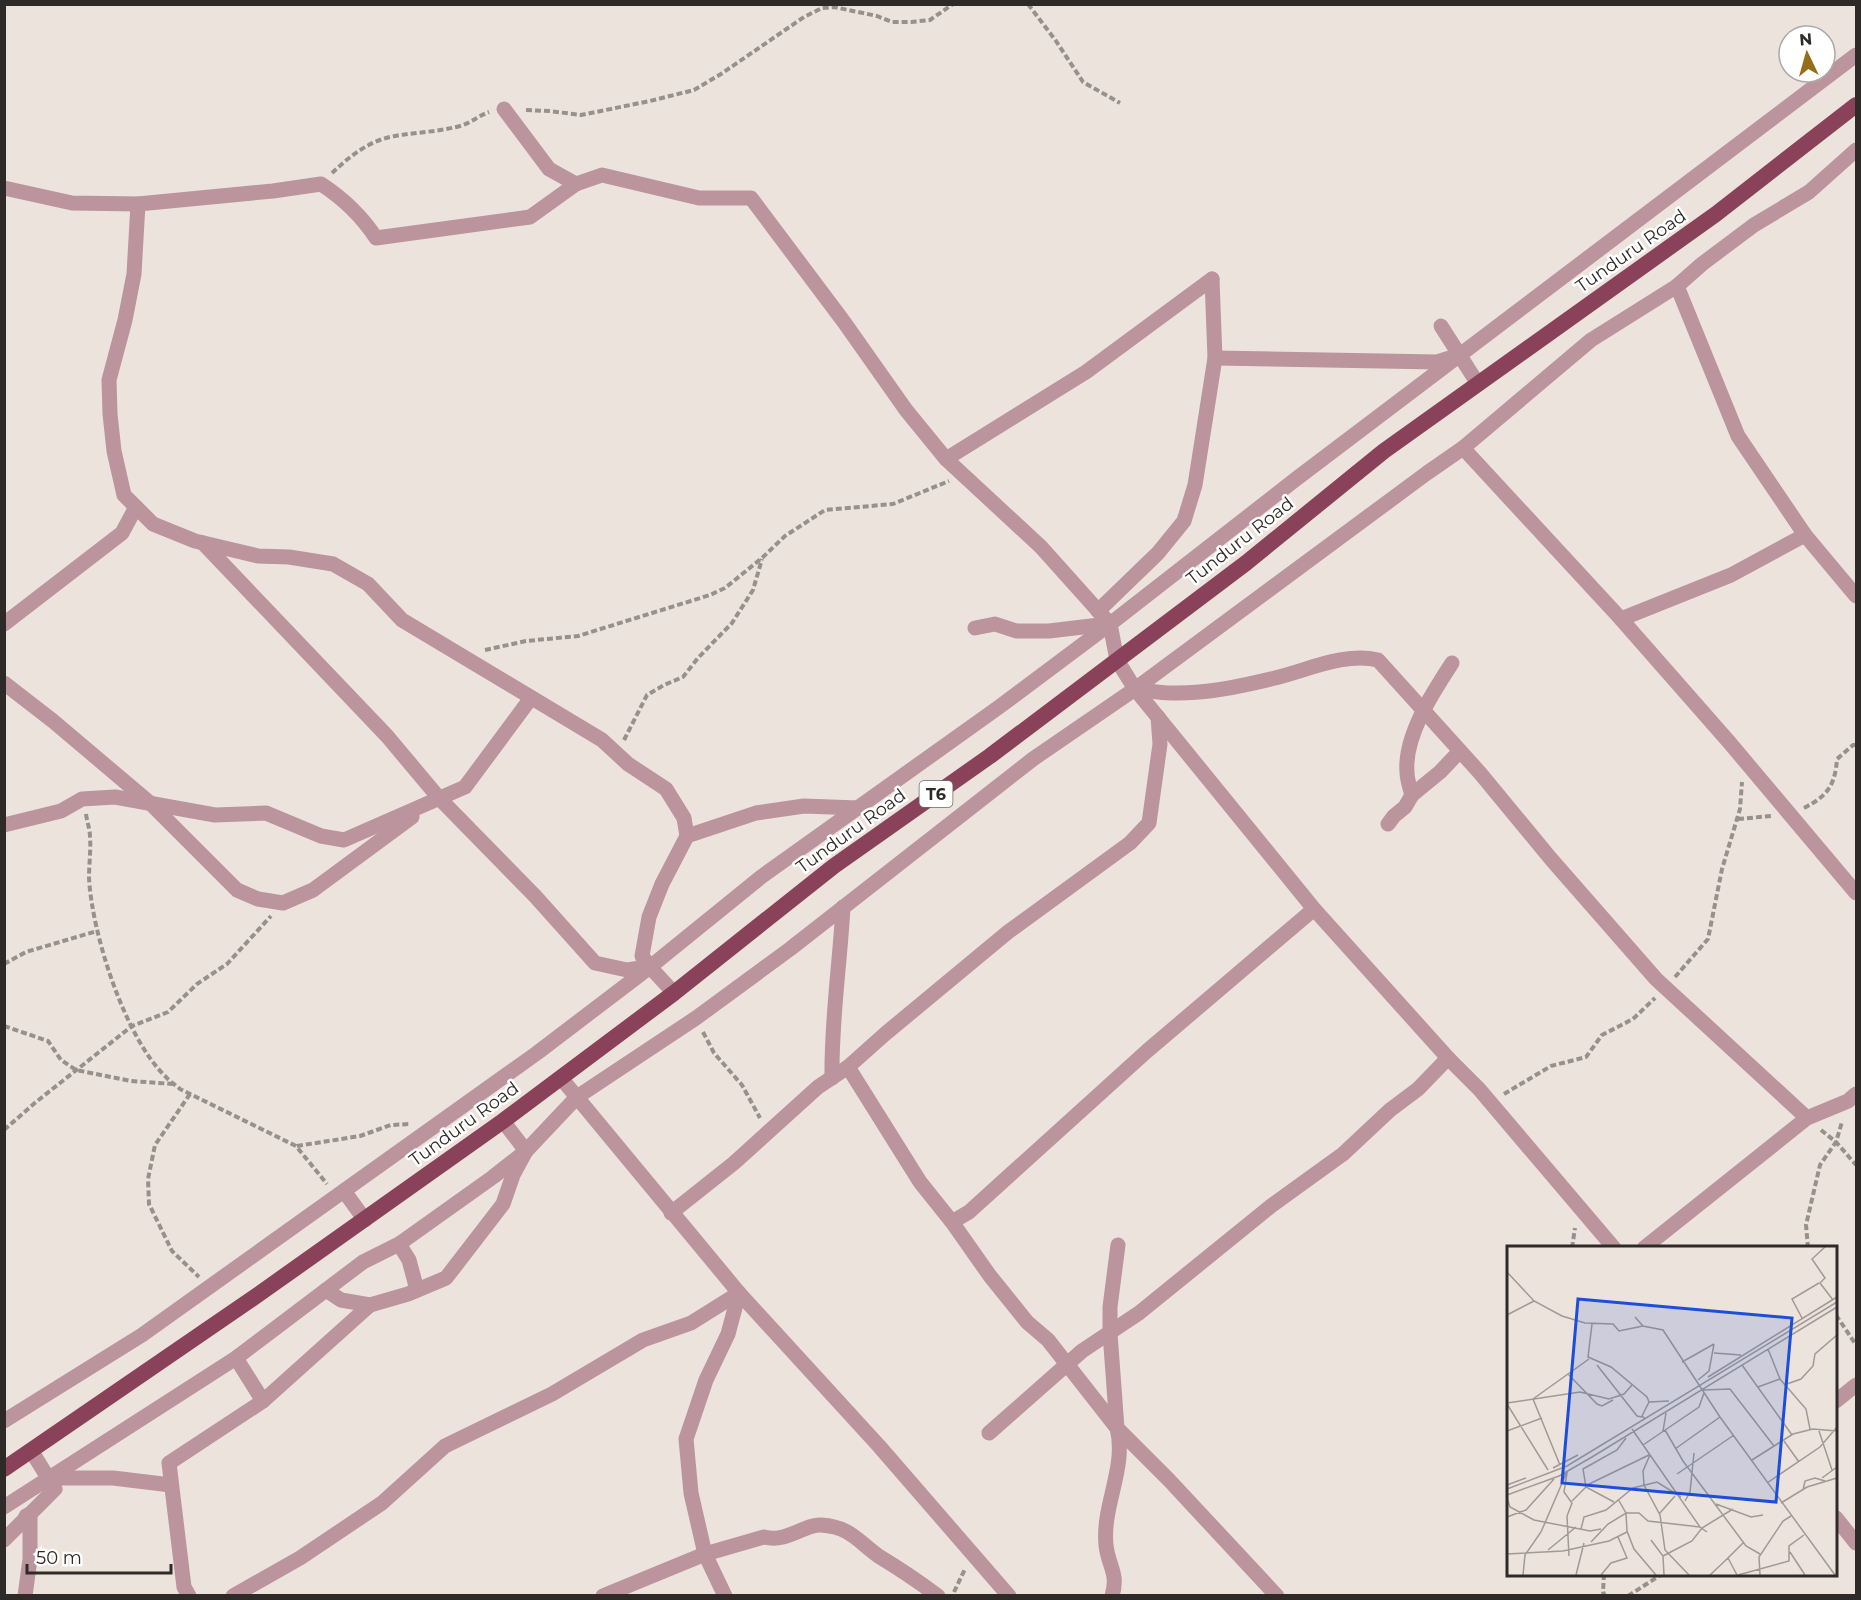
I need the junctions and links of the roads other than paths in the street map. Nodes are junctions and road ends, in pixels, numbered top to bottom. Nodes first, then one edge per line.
1 (1857, 55) edge
2 (1857, 105) edge
3 (504, 109) road end
4 (1857, 150) edge
5 (576, 184) junction
6 (4, 188) edge
7 (138, 204) junction
8 (1677, 286) junction
9 (1441, 326) dead end
10 (1459, 356) junction
11 (1215, 358) junction
12 (1478, 384) junction
13 (1463, 448) junction
14 (946, 459) junction
15 (136, 507) junction
16 (1805, 535) junction
17 (203, 543) junction
18 (1851, 582) edge
19 (1857, 596) edge
20 (1098, 610) junction
21 (1621, 619) junction
22 (4, 624) edge
23 (1110, 624) junction
24 (975, 628) dead end
25 (1117, 660) junction
26 (1452, 663) dead end
27 (4, 683) edge
28 (1135, 689) junction
29 (531, 698) junction
30 (1424, 710) junction
31 (1158, 717) junction
32 (1460, 751) junction
33 (1412, 795) junction
34 (439, 798) junction
35 (150, 803) junction
36 (858, 808) junction
37 (1388, 824) dead end
38 (4, 825) edge
39 (687, 836) junction
40 (1857, 893) edge
41 (843, 907) junction
42 (1314, 909) junction
43 (650, 967) junction
44 (675, 993) junction
45 (1448, 1058) junction
46 (848, 1068) junction
47 (561, 1078) junction
48 (832, 1078) junction
49 (578, 1097) junction
50 (1852, 1097) edge
51 (1807, 1118) junction
52 (503, 1121) junction
53 (526, 1151) junction
54 (341, 1194) junction
55 (671, 1213) junction
56 (365, 1220) junction
57 (952, 1222) junction
58 (399, 1244) junction
59 (1119, 1245) dead end
60 (1612, 1246) edge
61 (1647, 1246) edge
62 (326, 1290) junction
63 (417, 1290) junction
64 (739, 1293) junction
65 (369, 1305) junction
66 (1110, 1333) junction
67 (236, 1358) junction
68 (1068, 1365) junction
69 (1857, 1385) edge
70 (1837, 1400) edge
71 (263, 1401) junction
72 (4, 1421) edge
73 (1117, 1428) junction
74 (989, 1433) dead end
75 (32, 1452) junction
76 (4, 1469) edge
77 (48, 1478) junction
78 (171, 1485) junction
79 (4, 1507) edge
80 (30, 1514) junction
81 (1837, 1519) edge
82 (4, 1528) edge
83 (4, 1540) edge
84 (1857, 1543) edge
85 (705, 1554) junction
86 (25, 1596) edge
87 (189, 1596) edge
88 (233, 1596) edge
89 (603, 1596) edge
90 (725, 1596) edge
91 (938, 1596) edge
92 (1009, 1596) edge
93 (1112, 1596) edge
94 (1277, 1596) edge

1 - 10 street
2 - 12 highway, Tunduru Road / T6
3 - 5 street
4 - 8 street
5 - 7 street
5 - 14 street
6 - 7 street
7 - 15 street
8 - 13 street
8 - 16 street
9 - 10 street
10 - 11 street
10 - 12 street
10 - 23 street
11 - 14 street
11 - 20 street
12 - 25 highway, Tunduru Road / T6
13 - 21 street
13 - 28 street
14 - 20 street
15 - 17 street
15 - 22 street
16 - 18 street
16 - 21 street
17 - 29 street
17 - 34 street
18 - 19 street
20 - 23 street
21 - 40 street
23 - 24 street
23 - 25 street
23 - 36 street
25 - 28 street
25 - 44 highway, Tunduru Road / T6
26 - 30 street
27 - 35 street
28 - 30 street
28 - 31 street
28 - 41 street
29 - 34 street
29 - 39 street
30 - 32 street
30 - 33 street
31 - 42 street
31 - 46 street
32 - 33 street
32 - 51 street
33 - 37 street
34 - 35 street
34 - 35 street
34 - 43 street
35 - 38 street
36 - 39 street
36 - 43 street
39 - 43 street
41 - 48 street
41 - 49 street
42 - 45 street
42 - 57 street
43 - 44 street
43 - 54 street
44 - 47 highway, Tunduru Road / T6
45 - 60 street
45 - 66 street
46 - 48 street
46 - 57 street
47 - 49 street
47 - 52 highway, Tunduru Road / T6
48 - 55 street
49 - 53 street
49 - 55 street
50 - 51 street
51 - 61 street
52 - 53 street
52 - 56 highway, Tunduru Road / T6
53 - 58 street
53 - 63 street
54 - 56 street
54 - 72 street
55 - 64 street
56 - 75 highway, Tunduru Road / T6
57 - 68 street
58 - 62 street
58 - 63 street
59 - 66 street
62 - 65 street
62 - 67 street
63 - 65 street
64 - 85 street
64 - 88 street
64 - 92 street
65 - 71 street
66 - 68 street
66 - 73 street
67 - 71 street
67 - 77 street
68 - 73 street
68 - 74 street
69 - 70 street
71 - 78 street
73 - 93 street
73 - 94 street
75 - 76 highway, Tunduru Road / T6
75 - 77 street
77 - 78 street
77 - 79 street
77 - 80 street
78 - 87 street
80 - 82 street
80 - 83 street
80 - 86 street
81 - 84 street
85 - 89 street
85 - 90 street
85 - 91 street

